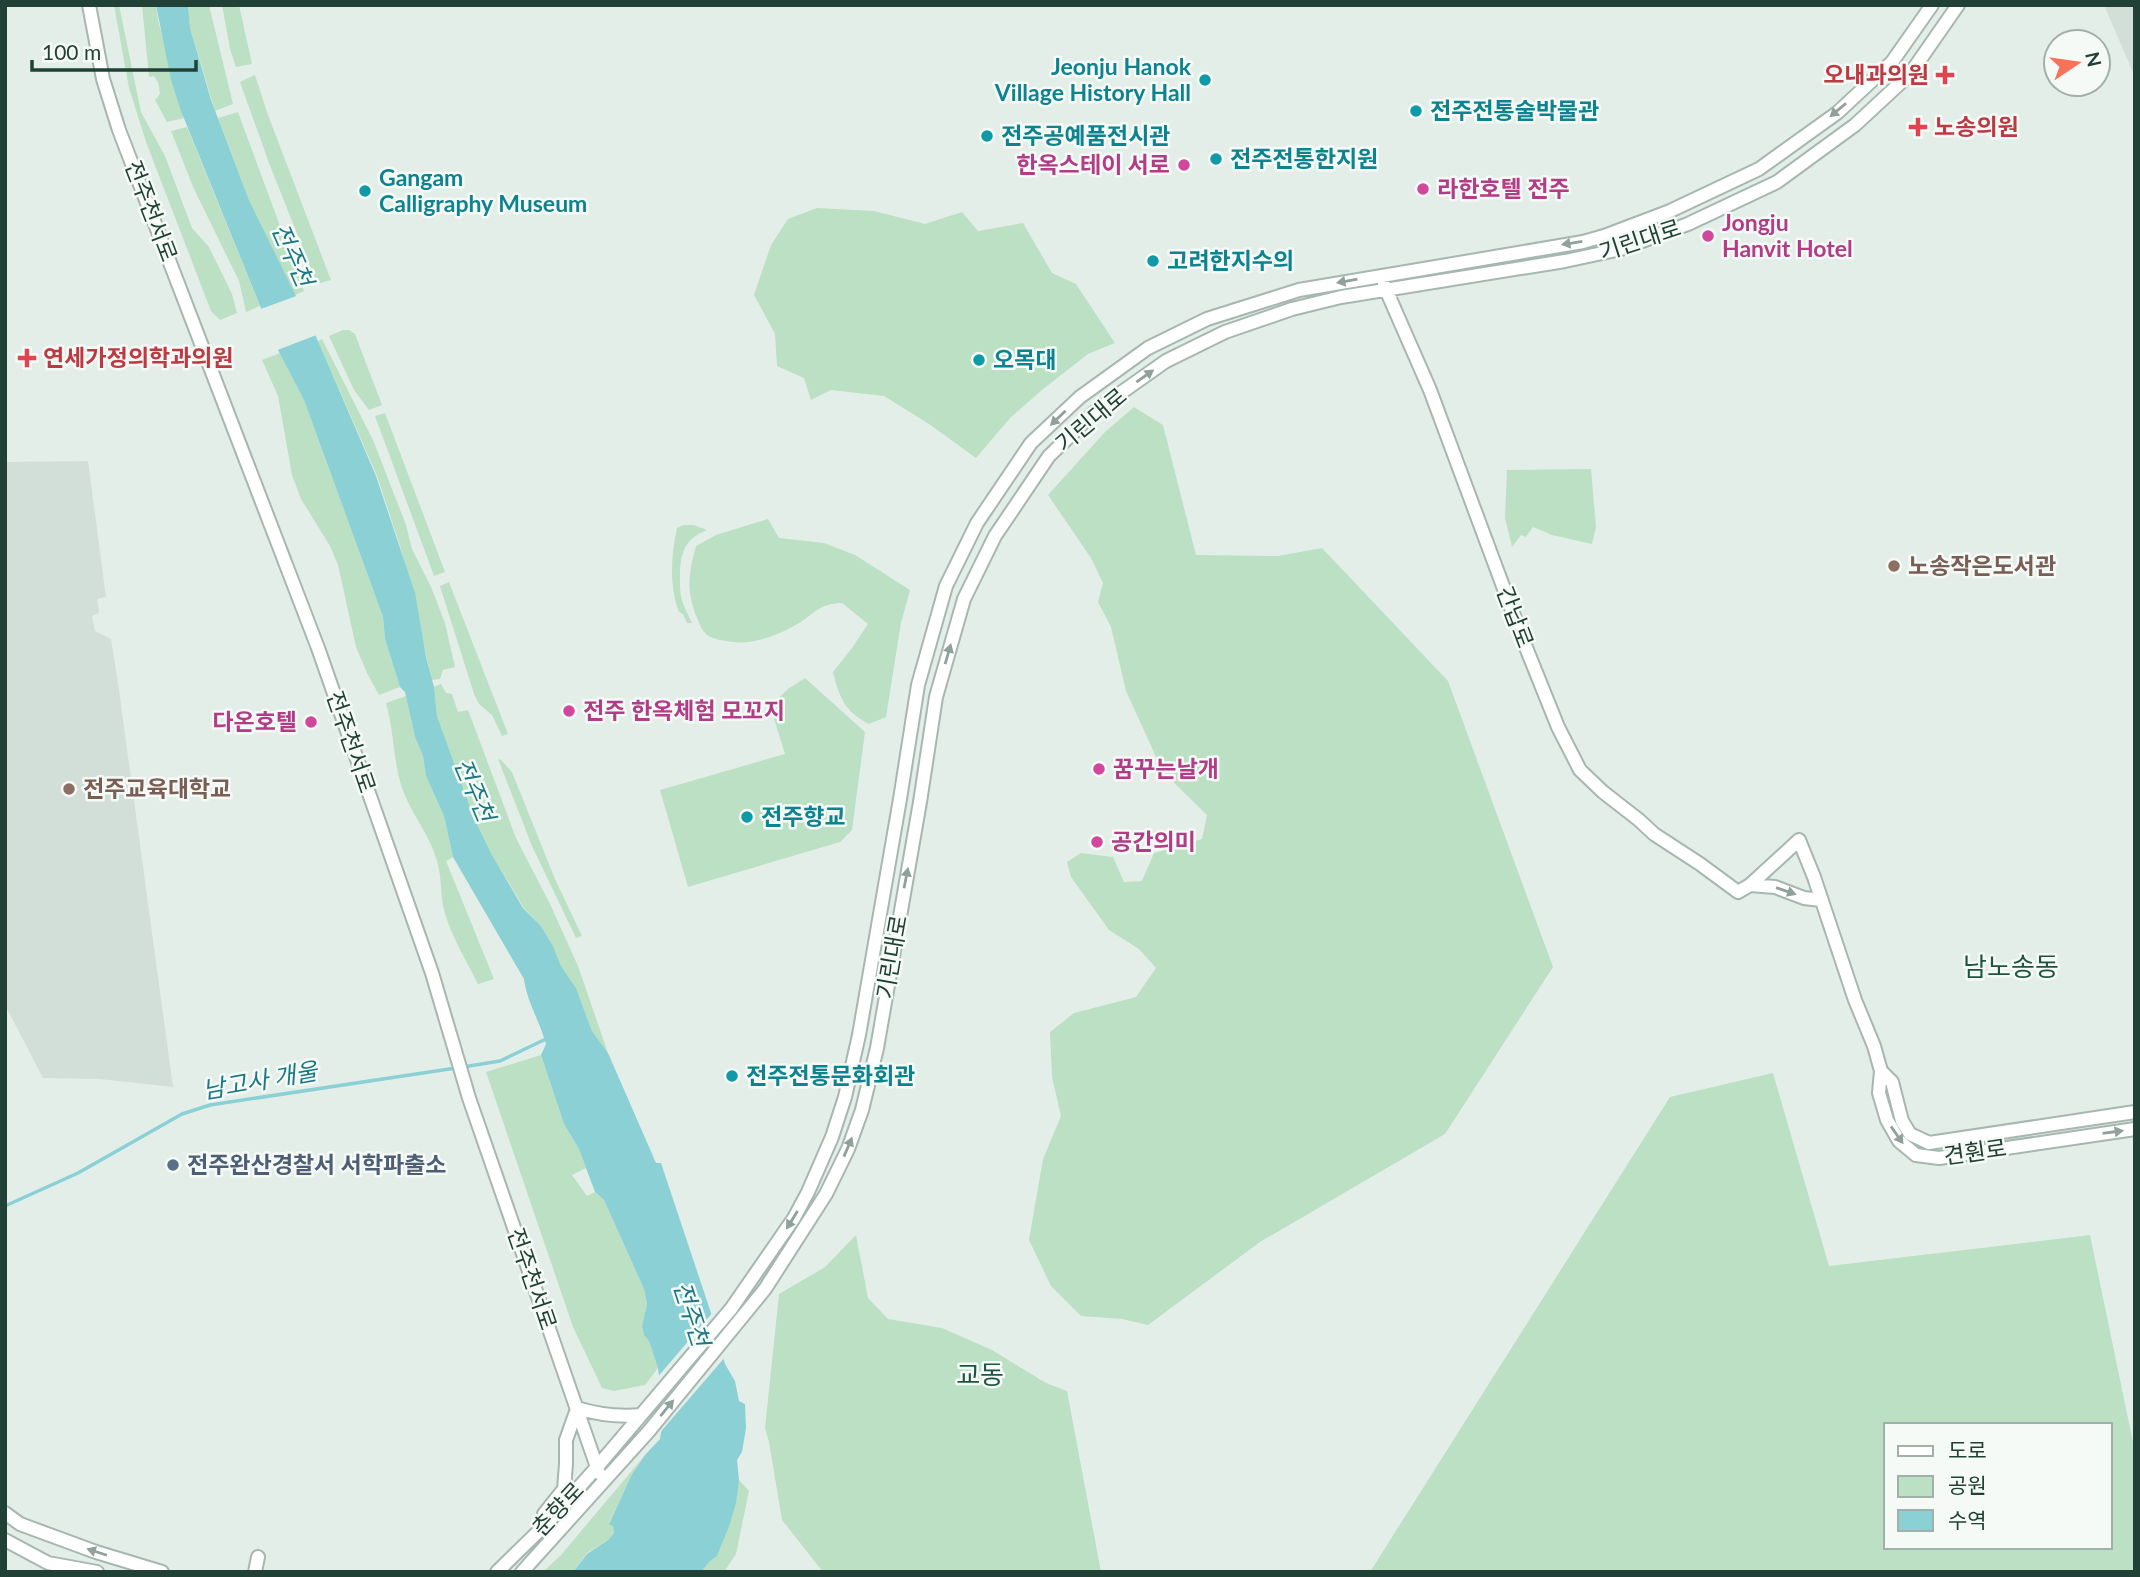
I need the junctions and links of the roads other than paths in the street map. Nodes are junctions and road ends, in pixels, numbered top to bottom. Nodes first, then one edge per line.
1 (89, 5) edge
2 (1932, 5) edge
3 (1958, 5) edge
4 (1380, 275) junction
5 (1387, 290) junction
6 (1750, 885) junction
7 (1821, 900) junction
8 (1881, 1071) junction
9 (2135, 1112) edge
10 (2135, 1129) edge
11 (577, 1408) junction
12 (641, 1415) junction
13 (623, 1460) joint
14 (597, 1467) junction
15 (603, 1483) junction
16 (5, 1513) edge
17 (548, 1521) junction
18 (5, 1540) edge
19 (258, 1557) dead end
20 (97, 1572) edge
21 (162, 1572) edge
22 (255, 1572) edge
23 (497, 1572) edge
24 (522, 1572) edge

1 - 11 street, 전주천서로
2 -> 4 street, 기린대로
3 - 5 street, 기린대로
4 - 5 street, 간납로
4 -> 12 street, 기린대로
5 - 6 street, 간납로
13 -> 5 street, 기린대로
6 -> 7 street
6 - 7 street
7 - 8 street
8 - 9 street, 견훤로
8 -> 10 street, 견훤로
11 - 12 street
11 - 14 street, 전주천서로
11 - 17 street
12 - 14 street, 춘향로
13 - 15 street, 춘향로
14 - 15 street, 전주천서로
14 - 17 street, 춘향로
15 - 24 street, 춘향로
21 -> 16 street
17 - 23 street, 춘향로
18 - 20 street
19 - 22 street

